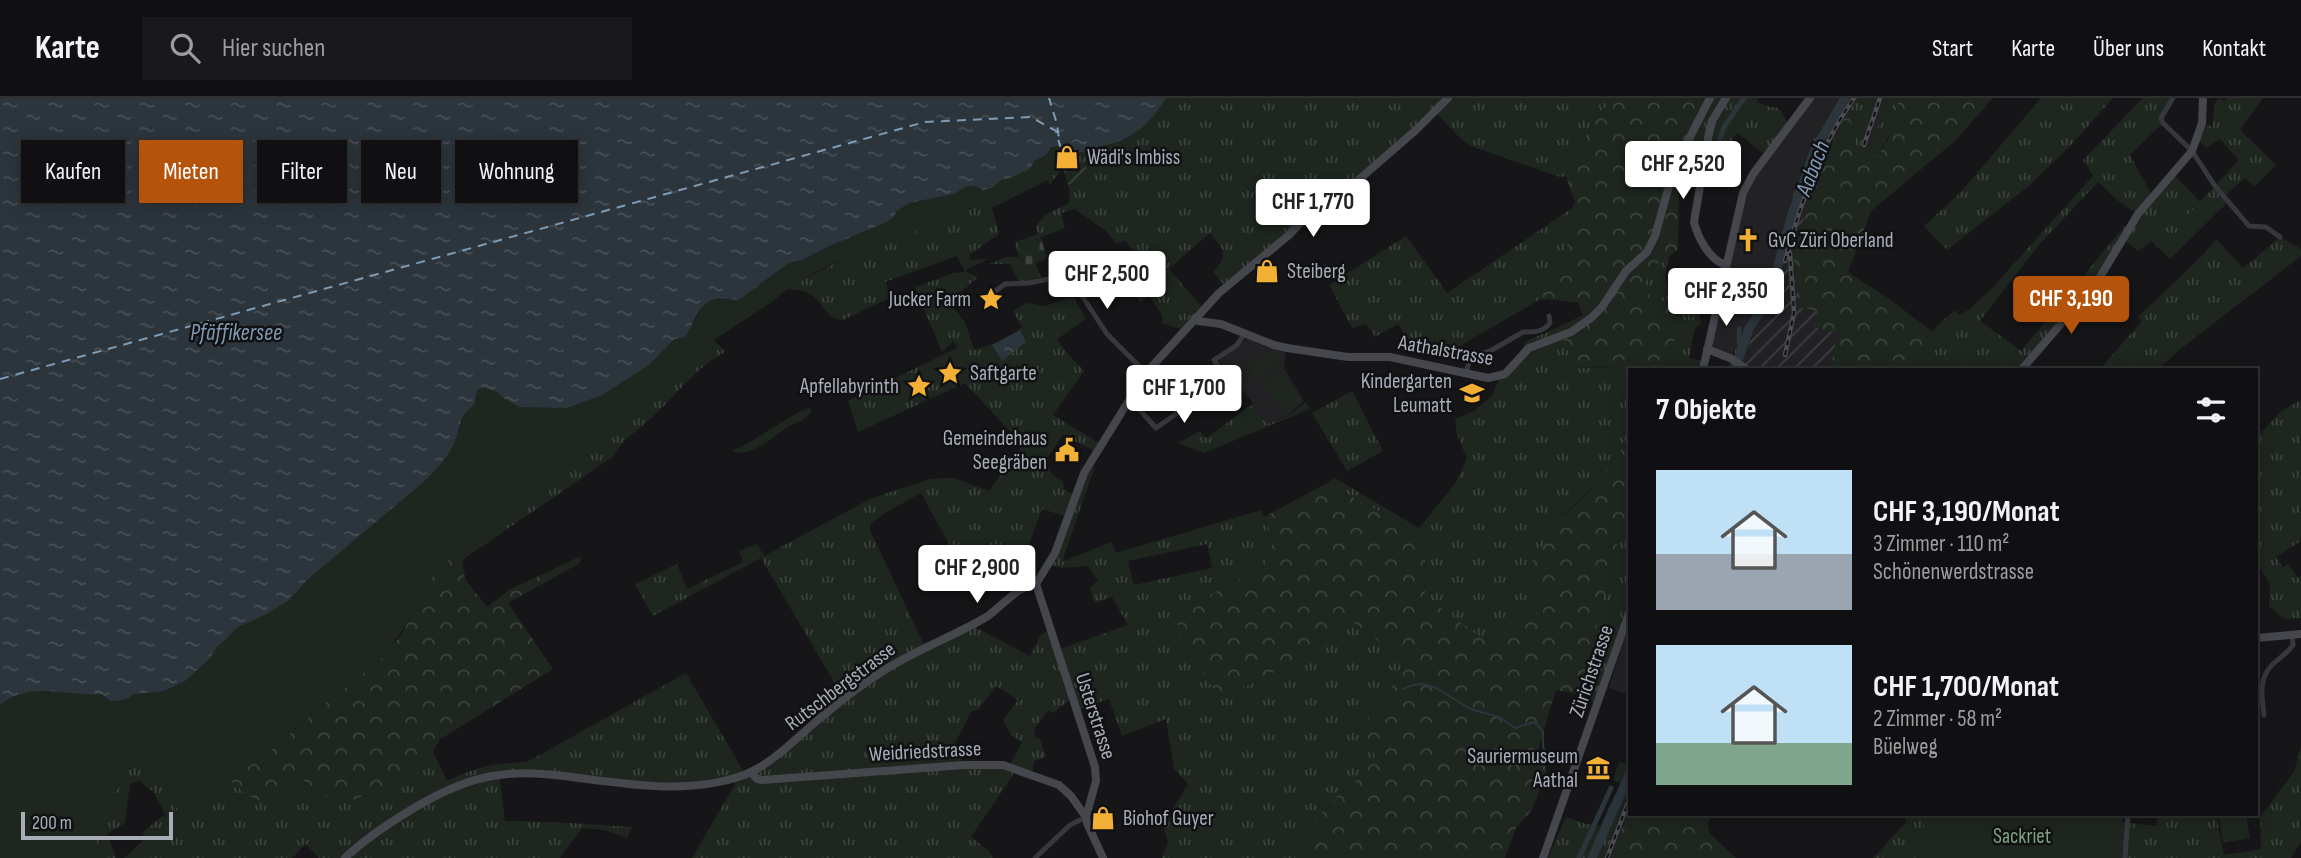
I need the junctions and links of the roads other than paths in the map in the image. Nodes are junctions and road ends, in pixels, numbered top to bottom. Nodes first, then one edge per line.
1 (1448, 98) edge
2 (1710, 98) edge
3 (1726, 98) edge
4 (1810, 98) edge
5 (2173, 98) edge
6 (2203, 98) edge
7 (2192, 151) junction
8 (2280, 237) dead end
9 (1725, 265) junction
10 (994, 292) dead end
11 (1549, 316) dead end
12 (1195, 318) junction
13 (1245, 333) junction
14 (1707, 349) junction
15 (1703, 368) edge
16 (1745, 368) edge
17 (2023, 368) edge
18 (1146, 373) junction
19 (1466, 373) junction
20 (1129, 398) junction
21 (1194, 404) dead end
22 (1177, 408) dead end
23 (1036, 584) junction
24 (1628, 616) edge
25 (2297, 634) edge
26 (2258, 638) edge
27 (2264, 715) dead end
28 (751, 772) junction
29 (2128, 816) edge
30 (1086, 817) junction
31 (345, 858) edge
32 (1035, 858) edge
33 (1103, 858) edge
34 (1543, 858) edge
35 (2125, 858) edge

1 - 12 street, Rutschbergstrasse
2 - 19 street, Aathalstrasse
3 - 9 street
4 - 9 street
5 - 7 street
6 - 7 street
7 - 8 street
7 - 17 street
9 - 14 street
10 - 18 street
11 - 19 street
12 - 13 street, Aathalstrasse
12 - 18 street, Rutschbergstrasse
13 - 19 street, Aathalstrasse
13 - 21 street
14 - 15 street
14 - 16 street
18 - 20 street, Rutschbergstrasse
20 - 22 street
20 - 23 street, Rutschbergstrasse
23 - 28 street, Rutschbergstrasse
23 - 30 street, Usterstrasse
24 - 34 street, Zürichstrasse
25 - 26 street
25 - 27 street
28 - 30 street, Weidriedstrasse
28 - 31 street, Rutschbergstrasse
29 - 35 street
30 - 32 street
30 - 33 street

